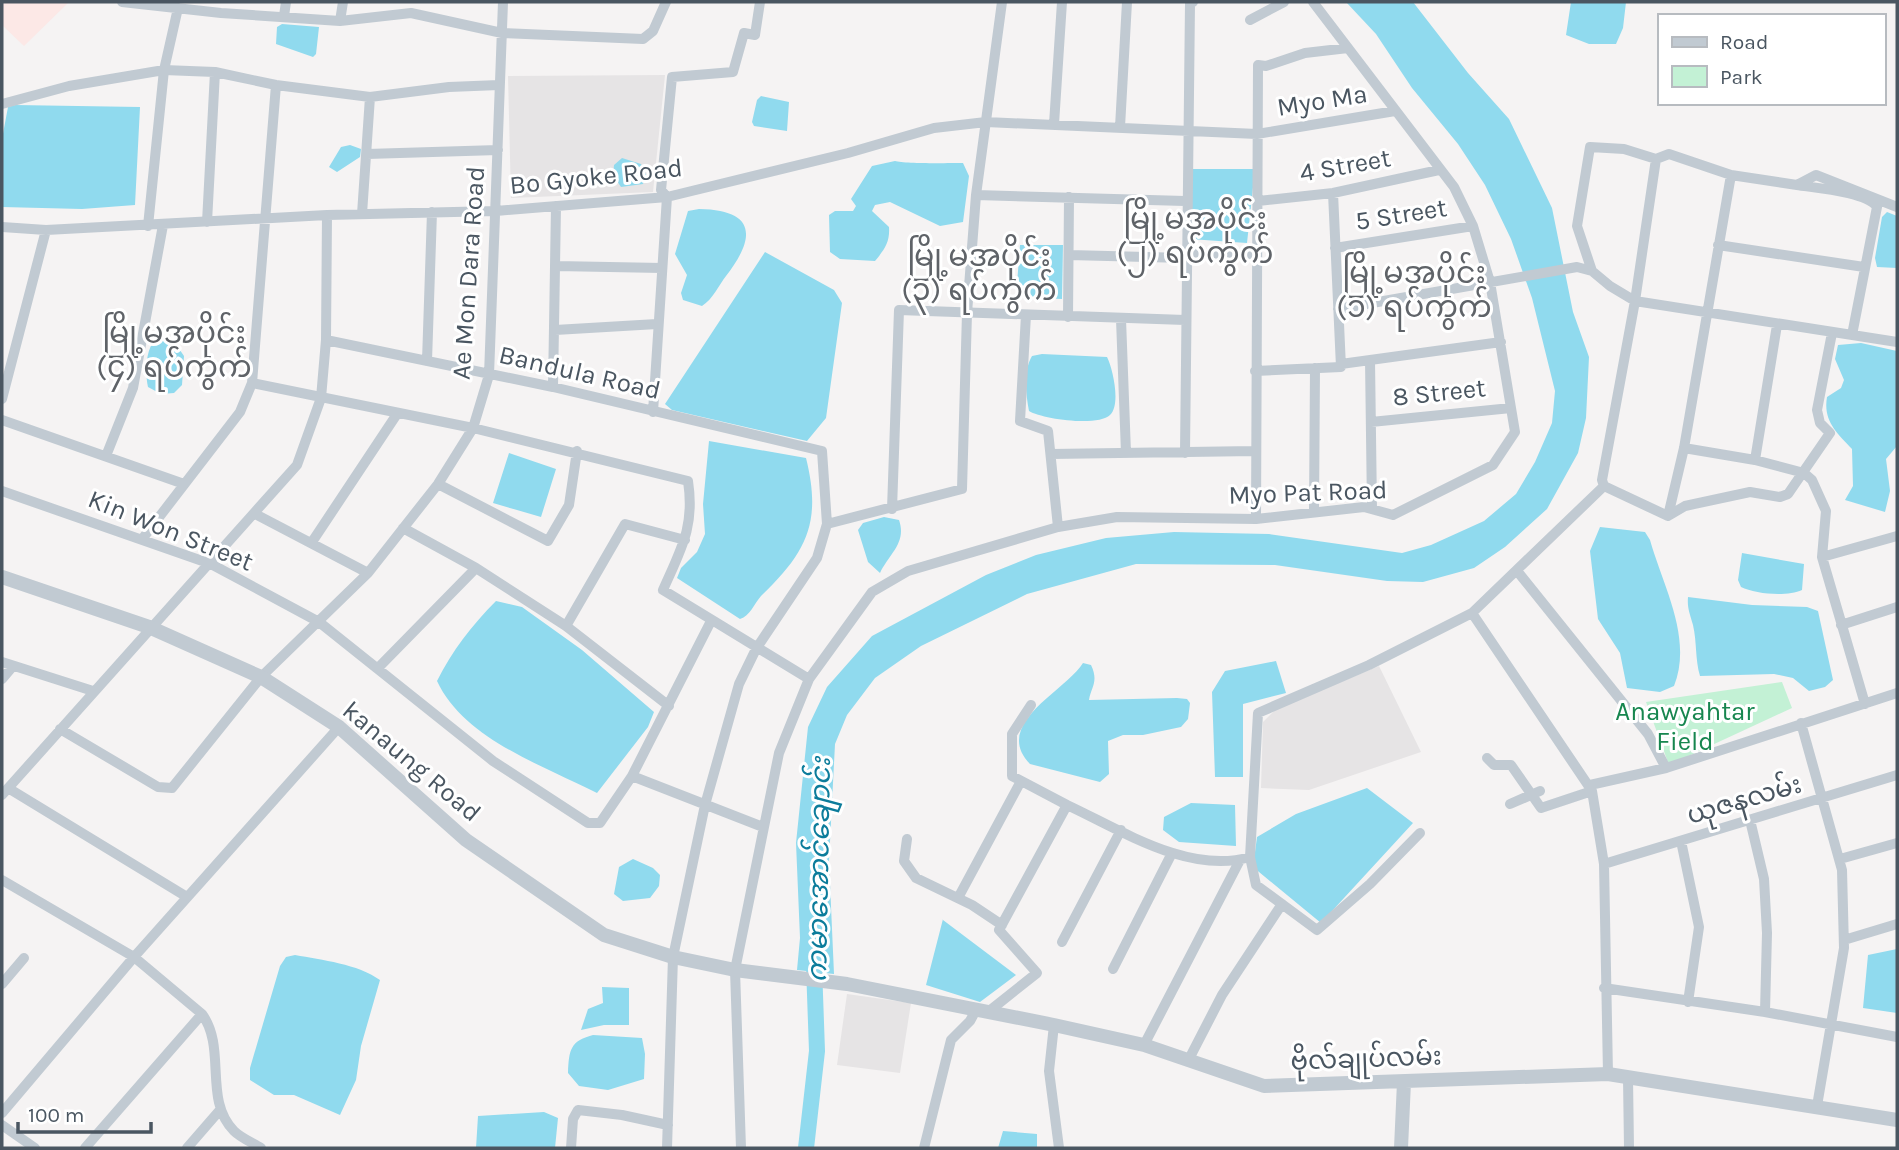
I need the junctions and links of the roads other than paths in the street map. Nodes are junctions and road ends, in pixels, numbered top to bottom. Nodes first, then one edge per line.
1 (122, 2) edge
2 (286, 2) edge
3 (343, 2) edge
4 (503, 2) edge
5 (666, 2) edge
6 (760, 2) edge
7 (1002, 2) edge
8 (1062, 2) edge
9 (1127, 2) edge
10 (1191, 2) edge
11 (1284, 2) edge
12 (1313, 2) edge
13 (400, 7) edge
14 (178, 8) junction
15 (222, 8) edge
16 (284, 16) junction
17 (1250, 20) dead end
18 (340, 21) junction
19 (502, 33) junction
20 (1348, 48) junction
21 (164, 70) junction
22 (215, 72) junction
23 (276, 85) junction
24 (499, 85) junction
25 (370, 97) junction
26 (2, 104) edge
27 (1395, 111) junction
28 (986, 122) junction
29 (1054, 124) junction
30 (1120, 127) junction
31 (1188, 131) junction
32 (1257, 134) junction
33 (498, 150) junction
34 (367, 154) junction
35 (1656, 159) junction
36 (1439, 170) junction
37 (1731, 175) junction
38 (1797, 185) junction
39 (1333, 193) junction
40 (976, 195) junction
41 (667, 197) junction
42 (1069, 197) junction
43 (1185, 201) junction
44 (1258, 201) junction
45 (556, 206) junction
46 (1897, 207) edge
47 (496, 211) junction
48 (432, 212) junction
49 (362, 214) junction
50 (327, 215) junction
51 (264, 218) junction
52 (207, 222) junction
53 (163, 225) junction
54 (148, 226) junction
55 (1473, 226) junction
56 (2, 227) edge
57 (46, 230) junction
58 (1718, 245) junction
59 (1335, 248) junction
60 (1257, 254) junction
61 (1069, 255) junction
62 (1185, 256) junction
63 (556, 266) junction
64 (1864, 267) junction
65 (662, 268) junction
66 (1592, 271) junction
67 (1490, 282) junction
68 (1635, 302) junction
69 (1338, 309) junction
70 (967, 313) junction
71 (1705, 313) junction
72 (1026, 316) junction
73 (1068, 317) junction
74 (1121, 319) junction
75 (1185, 320) junction
76 (657, 324) junction
77 (1777, 325) junction
78 (555, 330) junction
79 (1832, 332) junction
80 (1852, 335) junction
81 (326, 340) junction
82 (1501, 342) junction
83 (1897, 342) edge
84 (1370, 360) junction
85 (427, 361) junction
86 (1341, 364) junction
87 (1315, 368) junction
88 (1255, 371) junction
89 (489, 374) junction
90 (251, 383) junction
91 (553, 387) junction
92 (321, 398) junction
93 (2, 399) edge
94 (1511, 408) junction
95 (653, 412) junction
96 (397, 414) junction
97 (2, 420) edge
98 (1371, 422) junction
99 (473, 428) junction
100 (1684, 448) junction
101 (1255, 450) junction
102 (577, 451) junction
103 (1126, 453) junction
104 (1185, 453) junction
105 (1051, 454) junction
106 (106, 456) junction
107 (1755, 460) junction
108 (1804, 473) junction
109 (184, 484) junction
110 (438, 484) junction
111 (1604, 486) junction
112 (2, 491) edge
113 (891, 509) junction
114 (1372, 509) junction
115 (1314, 512) junction
116 (256, 514) junction
117 (1668, 516) junction
118 (1256, 519) junction
119 (827, 524) junction
120 (1058, 527) junction
121 (404, 528) junction
122 (1897, 536) edge
123 (143, 538) junction
124 (685, 540) junction
125 (312, 542) junction
126 (1822, 557) junction
127 (211, 564) junction
128 (476, 568) junction
129 (1518, 572) junction
130 (368, 573) junction
131 (2, 577) edge
132 (1897, 607) edge
133 (1472, 612) junction
134 (711, 621) junction
135 (319, 622) junction
136 (1841, 625) junction
137 (566, 626) junction
138 (149, 627) junction
139 (756, 649) junction
140 (7, 664) edge
141 (378, 668) junction
142 (261, 677) junction
143 (2, 679) edge
144 (809, 679) junction
145 (93, 691) junction
146 (1897, 693) edge
147 (1865, 704) junction
148 (1031, 705) dead end
149 (669, 706) junction
150 (1801, 723) junction
151 (339, 727) junction
152 (60, 729) junction
153 (1487, 758) dead end
154 (1666, 768) junction
155 (1897, 775) edge
156 (632, 776) junction
157 (1021, 781) junction
158 (1591, 788) junction
159 (5, 791) edge
160 (1535, 793) junction
161 (1822, 799) junction
162 (1510, 804) dead end
163 (1067, 805) junction
164 (705, 806) junction
165 (1750, 820) junction
166 (763, 827) junction
167 (1121, 830) junction
168 (1420, 833) dead end
169 (907, 839) dead end
170 (1681, 841) junction
171 (1897, 843) edge
172 (1171, 853) junction
173 (1245, 859) junction
174 (1840, 859) junction
175 (1604, 864) junction
176 (2, 880) edge
177 (187, 897) junction
178 (958, 898) junction
179 (1282, 904) junction
180 (1897, 923) edge
181 (1002, 925) junction
182 (1844, 940) junction
183 (1062, 942) dead end
184 (134, 957) junction
185 (673, 957) junction
186 (24, 958) dead end
187 (1113, 969) dead end
188 (735, 970) junction
189 (4, 979) edge
190 (847, 984) joint
191 (1604, 988) junction
192 (1688, 1002) junction
193 (982, 1011) junction
194 (1765, 1012) junction
195 (202, 1014) junction
196 (1054, 1025) junction
197 (1832, 1026) junction
198 (1897, 1037) edge
199 (1144, 1045) junction
200 (1189, 1059) junction
201 (1608, 1074) junction
202 (1628, 1077) junction
203 (1404, 1082) junction
204 (1817, 1106) junction
205 (220, 1110) junction
206 (2, 1113) edge
207 (1897, 1120) edge
208 (2, 1125) edge
209 (668, 1125) junction
210 (35, 1148) edge
211 (85, 1148) edge
212 (187, 1148) edge
213 (261, 1148) edge
214 (571, 1148) edge
215 (667, 1148) edge
216 (741, 1148) edge
217 (925, 1148) edge
218 (1059, 1148) edge
219 (1401, 1148) edge
220 (1629, 1148) edge

1 - 14 street
2 - 16 street
3 - 18 street
4 - 19 street, Ae Mon Dara Road
5 - 19 street
6 - 41 street
7 - 28 street
8 - 29 street
9 - 30 street
10 - 31 street
11 - 17 street
12 - 20 street, Myo Pat Road
13 - 18 street
13 - 19 street
14 - 15 street
14 - 21 street
15 - 16 street
16 - 18 street
19 - 24 street, Ae Mon Dara Road
20 - 27 street, Myo Pat Road
20 - 32 street
21 - 22 street
21 - 26 street
21 - 54 street
22 - 23 street
22 - 52 street
23 - 25 street
23 - 51 street
24 - 25 street
24 - 33 street, Ae Mon Dara Road
25 - 34 street
27 - 32 street, Myo Ma
27 - 36 street, Myo Pat Road
28 - 29 street, Bo Gyoke Road
28 - 40 street
28 - 41 street, Bo Gyoke Road
29 - 30 street, Bo Gyoke Road
30 - 31 street, Bo Gyoke Road
31 - 32 street, Myo Ma
31 - 43 street
32 - 44 street
33 - 34 street
33 - 47 street, Ae Mon Dara Road
34 - 49 street
35 - 37 street
35 - 66 street
35 - 68 street
36 - 39 street, 4 Street
36 - 55 street, Myo Pat Road
37 - 38 street
37 - 58 street
38 - 46 street
38 - 64 street
39 - 44 street, 4 Street
39 - 59 street
40 - 42 street
40 - 70 street
41 - 45 street, Bo Gyoke Road
41 - 65 street
42 - 43 street
42 - 61 street
43 - 62 street
44 - 60 street
45 - 47 street, Bo Gyoke Road
45 - 63 street
47 - 48 street, Bo Gyoke Road
47 - 89 street, Ae Mon Dara Road
48 - 49 street, Bo Gyoke Road
48 - 85 street
49 - 50 street, Bo Gyoke Road
50 - 51 street, Bo Gyoke Road
50 - 81 street
51 - 52 street, Bo Gyoke Road
51 - 90 street
52 - 53 street, Bo Gyoke Road
53 - 54 street, Bo Gyoke Road
53 - 106 street
54 - 57 street, Bo Gyoke Road
55 - 59 street, 5 Street
55 - 67 street, Myo Pat Road
56 - 57 street, Bo Gyoke Road
57 - 93 street
58 - 64 street
58 - 71 street
59 - 69 street
60 - 62 street
60 - 88 street
61 - 62 street
61 - 73 street
62 - 75 street
63 - 65 street
63 - 78 street
64 - 80 street
65 - 76 street
66 - 67 street
66 - 68 street
67 - 69 street
67 - 82 street, Myo Pat Road
68 - 71 street
68 - 111 street
69 - 86 street
70 - 72 street
70 - 113 street
70 - 113 street
71 - 77 street
71 - 100 street
72 - 73 street
72 - 105 street
73 - 74 street
74 - 75 street
74 - 103 street
75 - 104 street
76 - 78 street
76 - 95 street
77 - 79 street
77 - 107 street
78 - 91 street
79 - 80 street
79 - 108 street
80 - 83 street
81 - 85 street, Bandula Road
81 - 92 street
82 - 84 street
82 - 94 street, Myo Pat Road
84 - 86 street
84 - 98 street
85 - 89 street, Bandula Road
86 - 87 street
87 - 88 street
87 - 115 street
88 - 101 street
89 - 91 street, Bandula Road
89 - 99 street, Ae Mon Dara Road
90 - 92 street
90 - 109 street
91 - 95 street, Bandula Road
92 - 96 street
92 - 116 street
94 - 98 street, 8 Street
94 - 114 street, Myo Pat Road
95 - 119 street, Bandula Road
96 - 99 street
96 - 125 street
97 - 106 street
98 - 114 street
99 - 102 street
99 - 110 street, Ae Mon Dara Road
100 - 107 street
100 - 117 street
101 - 104 street
101 - 118 street
102 - 110 street
102 - 124 street
103 - 104 street
103 - 105 street
105 - 120 street
106 - 109 street
107 - 108 street
108 - 117 street
108 - 126 street
109 - 123 street
110 - 121 street, Ae Mon Dara Road
111 - 117 street
111 - 129 street
112 - 123 street, Kin Won Street
113 - 119 street
114 - 115 street, Myo Pat Road
115 - 118 street, Myo Pat Road
116 - 125 street
116 - 127 street
118 - 120 street, Myo Pat Road
119 - 139 street
120 - 144 street, Myo Pat Road
121 - 128 street
121 - 130 street, Ae Mon Dara Road
122 - 126 street
123 - 127 street, Kin Won Street
124 - 134 street
124 - 137 street
125 - 130 street
126 - 136 street
127 - 135 street, Kin Won Street
127 - 138 street
128 - 137 street
128 - 141 street
129 - 133 street
129 - 154 street
130 - 135 street, Ae Mon Dara Road
131 - 138 street, kanaung Road
132 - 136 street
133 - 158 street
133 - 173 street
134 - 139 street
134 - 149 street
135 - 141 street, Kin Won Street
135 - 142 street, Ae Mon Dara Road
136 - 147 street
137 - 149 street
138 - 142 street, kanaung Road
138 - 145 street
139 - 144 street
139 - 164 street
140 - 143 street
140 - 145 street
141 - 156 street, Kin Won Street
142 - 151 street, kanaung Road
142 - 152 street, Ae Mon Dara Road
144 - 166 street, Myo Pat Road
145 - 152 street
146 - 147 street
147 - 150 street
148 - 157 street
149 - 156 street
150 - 154 street
150 - 161 street
151 - 177 street
151 - 185 street, kanaung Road
152 - 159 street
153 - 160 street
154 - 158 street
155 - 161 street, ယုဇနလမ်း
156 - 164 street
157 - 163 street
157 - 178 street
158 - 160 street
158 - 175 street
159 - 177 street
160 - 162 street
161 - 165 street, ယုဇနလမ်း
161 - 174 street
163 - 167 street
163 - 181 street
164 - 166 street
164 - 185 street
165 - 170 street, ယုဇနလမ်း
165 - 194 street
166 - 188 street, Myo Pat Road
167 - 172 street
167 - 183 street
168 - 179 street
169 - 178 street
170 - 175 street, ယုဇနလမ်း
170 - 192 street
171 - 174 street
172 - 173 street
172 - 187 street
173 - 179 street
173 - 199 street
174 - 182 street
175 - 191 street
176 - 184 street
177 - 184 street
178 - 181 street
179 - 200 street
180 - 182 street
181 - 193 street
182 - 197 street
184 - 195 street
184 - 206 street
185 - 188 street, kanaung Road
185 - 209 street
186 - 189 street
188 - 190 street, kanaung Road
188 - 216 street, Myo Pat Road
190 - 193 street, ဗိုလ်ချုပ်လမ်း
191 - 192 street
191 - 201 street
192 - 194 street
193 - 196 street, ဗိုလ်ချုပ်လမ်း
193 - 217 street
194 - 197 street
195 - 205 street
195 - 211 street
196 - 199 street, ဗိုလ်ချုပ်လမ်း
196 - 218 street
197 - 198 street
197 - 204 street
199 - 200 street, ဗိုလ်ချုပ်လမ်း
200 - 203 street, ဗိုလ်ချုပ်လမ်း
201 - 202 street, ဗိုလ်ချုပ်လမ်း
201 - 203 street, ဗိုလ်ချုပ်လမ်း
202 - 204 street, ဗိုလ်ချုပ်လမ်း
202 - 220 street
203 - 219 street
204 - 207 street, ဗိုလ်ချုပ်လမ်း
205 - 212 street
205 - 213 street
208 - 210 street
209 - 214 street
209 - 215 street

